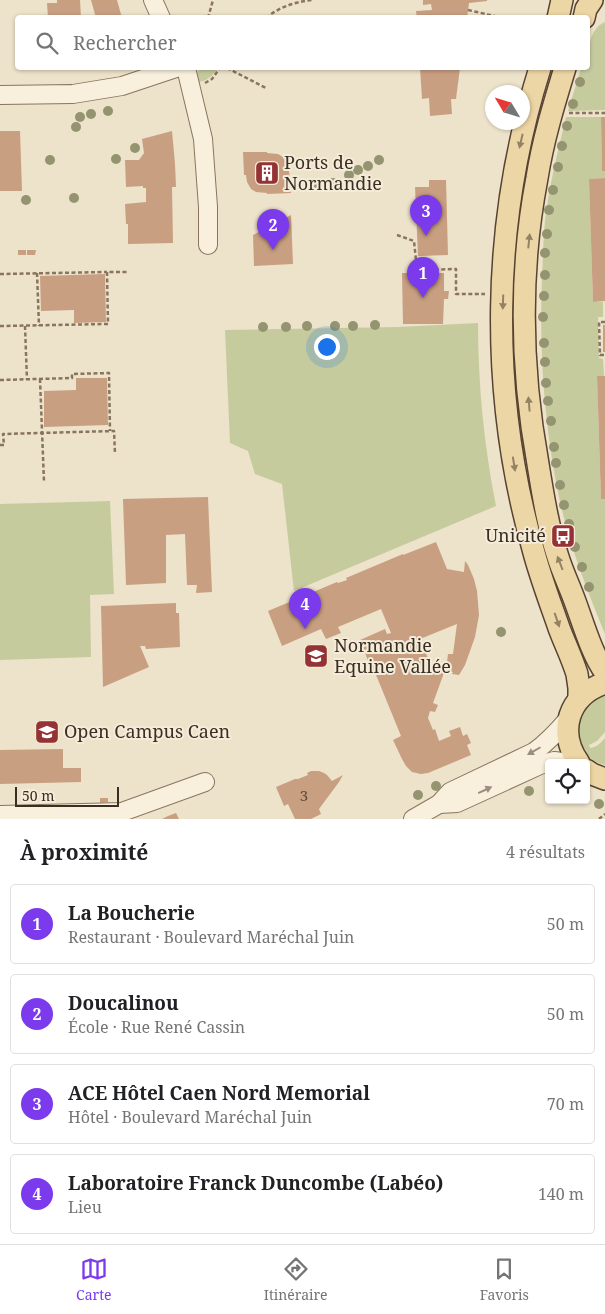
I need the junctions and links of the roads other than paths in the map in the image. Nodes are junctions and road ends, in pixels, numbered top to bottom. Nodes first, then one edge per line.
1 (153, 0) edge
2 (562, 0) edge
3 (592, 0) edge
4 (160, 15) edge
5 (559, 15) edge
6 (585, 15) edge
7 (170, 70) edge
8 (186, 70) edge
9 (539, 70) edge
10 (564, 70) edge
11 (0, 95) edge
12 (208, 245) dead end
13 (605, 672) edge
14 (605, 683) edge
15 (579, 699) junction
16 (569, 718) junction
17 (576, 759) edge
18 (545, 764) edge
19 (590, 773) edge
20 (605, 779) edge
21 (205, 782) dead end
22 (440, 804) junction
23 (0, 814) edge
24 (413, 819) edge

1 - 4 street
2 - 5 main road
3 - 6 main road
7 - 11 street
8 - 12 street
9 -> 15 main road
13 -> 10 main road
14 - 15 main road
15 - 16 main road
16 - 17 main road
16 -> 22 street
22 -> 18 street
19 - 20 main road
21 - 23 street
22 - 24 street

